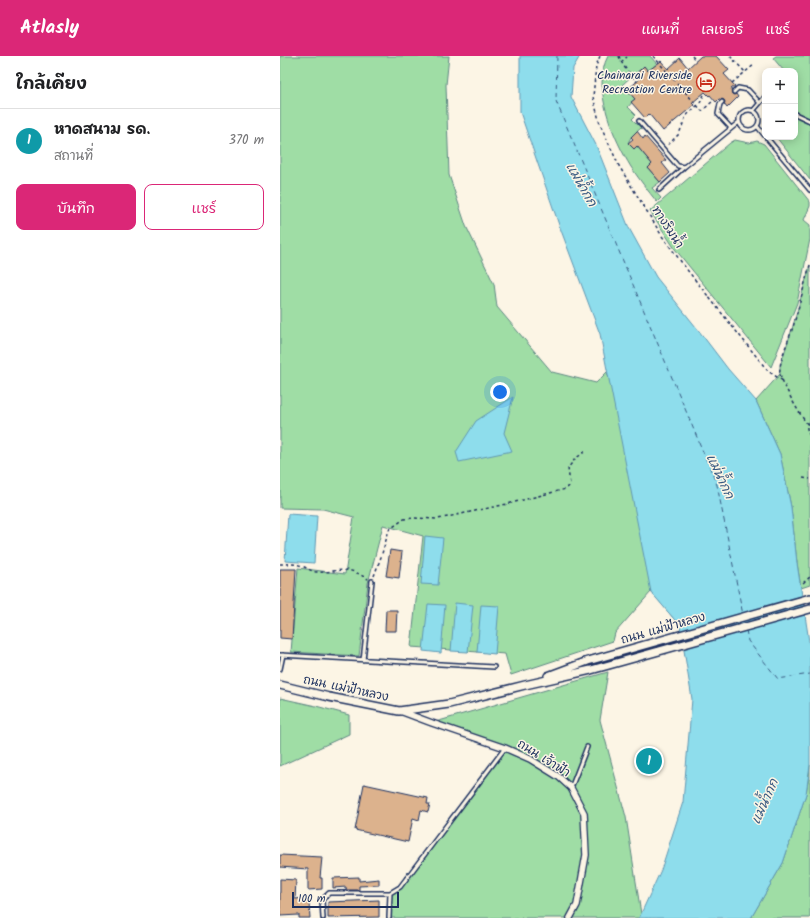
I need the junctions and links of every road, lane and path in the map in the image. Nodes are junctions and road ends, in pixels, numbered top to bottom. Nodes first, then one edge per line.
1 (600, 56) edge
2 (619, 56) edge
3 (654, 56) edge
4 (692, 56) edge
5 (730, 56) edge
6 (627, 57) edge
7 (696, 61) dead end
8 (621, 62) junction
9 (755, 64) dead end
10 (745, 72) junction
11 (637, 82) dead end
12 (732, 83) dead end
13 (705, 92) dead end
14 (734, 92) dead end
15 (714, 100) dead end
16 (762, 101) edge
17 (722, 102) dead end
18 (760, 103) junction
19 (697, 106) junction
20 (753, 111) junction
21 (798, 115) edge
22 (639, 120) dead end
23 (810, 121) edge
24 (739, 122) junction
25 (757, 126) junction
26 (731, 128) junction
27 (762, 132) edge
28 (768, 140) edge
29 (668, 145) dead end
30 (684, 167) junction
31 (659, 190) dead end
32 (810, 190) edge
33 (810, 265) edge
34 (783, 381) junction
35 (810, 422) edge
36 (807, 424) junction
37 (810, 428) edge
38 (810, 436) edge
39 (587, 450) dead end
40 (803, 478) dead end
41 (810, 479) edge
42 (280, 564) edge
43 (810, 577) edge
44 (372, 581) junction
45 (803, 583) dead end
46 (810, 598) edge
47 (810, 609) edge
48 (281, 655) edge
49 (363, 660) junction
50 (494, 667) dead end
51 (280, 669) edge
52 (280, 685) edge
53 (525, 685) junction
54 (399, 711) junction
55 (586, 747) dead end
56 (505, 748) junction
57 (571, 788) junction
58 (390, 893) junction
59 (323, 918) edge
60 (389, 918) edge
61 (570, 918) edge

1 - 34 path, ทางริมน้ำ
2 - 8 path
3 - 19 path
4 - 7 path
5 - 10 path
6 - 8 path
8 - 11 path
9 - 10 path
10 - 12 path
13 - 19 path
14 - 18 lane
15 - 19 path
16 - 18 lane
17 - 26 lane
18 - 20 lane
19 - 29 path
20 - 24 lane
20 - 25 lane
21 - 23 lane
22 - 30 lane
24 - 25 lane
24 - 26 lane
25 - 27 lane
26 - 30 lane
28 - 32 lane
30 - 31 lane
33 - 34 path
34 - 36 path
35 - 36 path
36 - 37 path
36 - 38 path
39 - 44 path
40 - 41 path
42 - 44 path
43 - 45 path
44 - 49 lane
46 - 53 street, ถนน แม่ฟ้าหลวง
47 - 53 street, ถนน แม่ฟ้าหลวง
48 - 49 lane
48 - 51 lane
49 - 50 lane
52 - 54 street, ถนน แม่ฟ้าหลวง
53 - 54 street, ถนน แม่ฟ้าหลวง
54 - 56 street, ถนน เจ้าฟ้า
55 - 57 lane
56 - 57 street, ถนน เจ้าฟ้า
56 - 58 lane
57 - 61 street, ถนน เจ้าฟ้า
58 - 59 lane
58 - 60 lane

